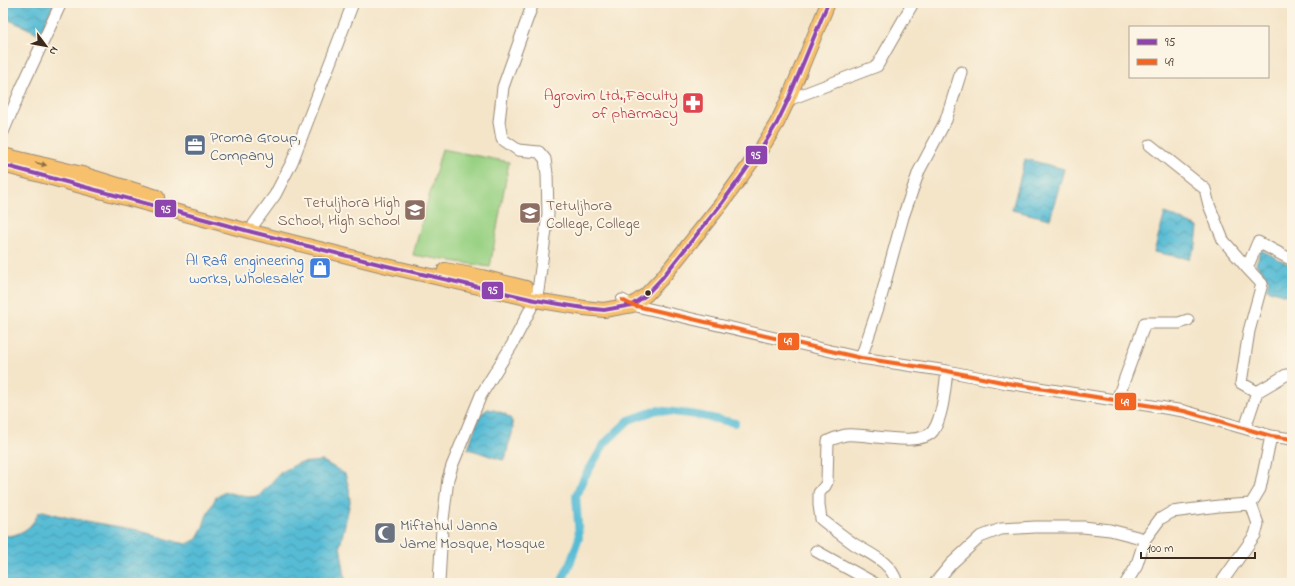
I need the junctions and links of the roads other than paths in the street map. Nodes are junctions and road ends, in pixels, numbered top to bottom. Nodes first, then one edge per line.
1 (61, 3) edge
2 (353, 3) edge
3 (533, 3) edge
4 (819, 3) edge
5 (828, 3) edge
6 (913, 3) edge
7 (961, 72) dead end
8 (788, 100) junction
9 (3, 132) edge
10 (1150, 145) dead end
11 (3, 155) edge
12 (3, 165) edge
13 (253, 228) junction
14 (1292, 260) edge
15 (1247, 268) junction
16 (536, 295) junction
17 (627, 302) junction
18 (1188, 320) dead end
19 (862, 358) junction
20 (947, 371) junction
21 (1292, 375) edge
22 (1257, 392) junction
23 (1117, 400) junction
24 (1245, 428) junction
25 (1271, 436) junction
26 (1292, 440) edge
27 (1251, 504) junction
28 (1145, 538) junction
29 (816, 551) dead end
30 (439, 583) edge
31 (874, 583) edge
32 (897, 583) edge
33 (935, 583) edge
34 (1126, 583) edge
35 (1221, 583) edge

1 - 9 street
2 - 13 street
3 - 16 street
4 - 17 main road
5 - 8 main road
6 - 8 street
7 - 19 street
8 - 17 main road
10 - 15 street
11 -> 13 main road
12 - 13 main road
13 - 16 main road
14 - 15 street
15 - 22 street
16 - 17 main road
16 - 30 street
17 - 19 street
18 - 23 street
19 - 20 street
20 - 23 street
20 - 32 street
21 - 22 street
22 - 24 street
23 - 24 street
24 - 25 street
25 - 26 street
25 - 27 street
27 - 28 street
27 - 35 street
28 - 33 street
28 - 34 street
29 - 31 street

